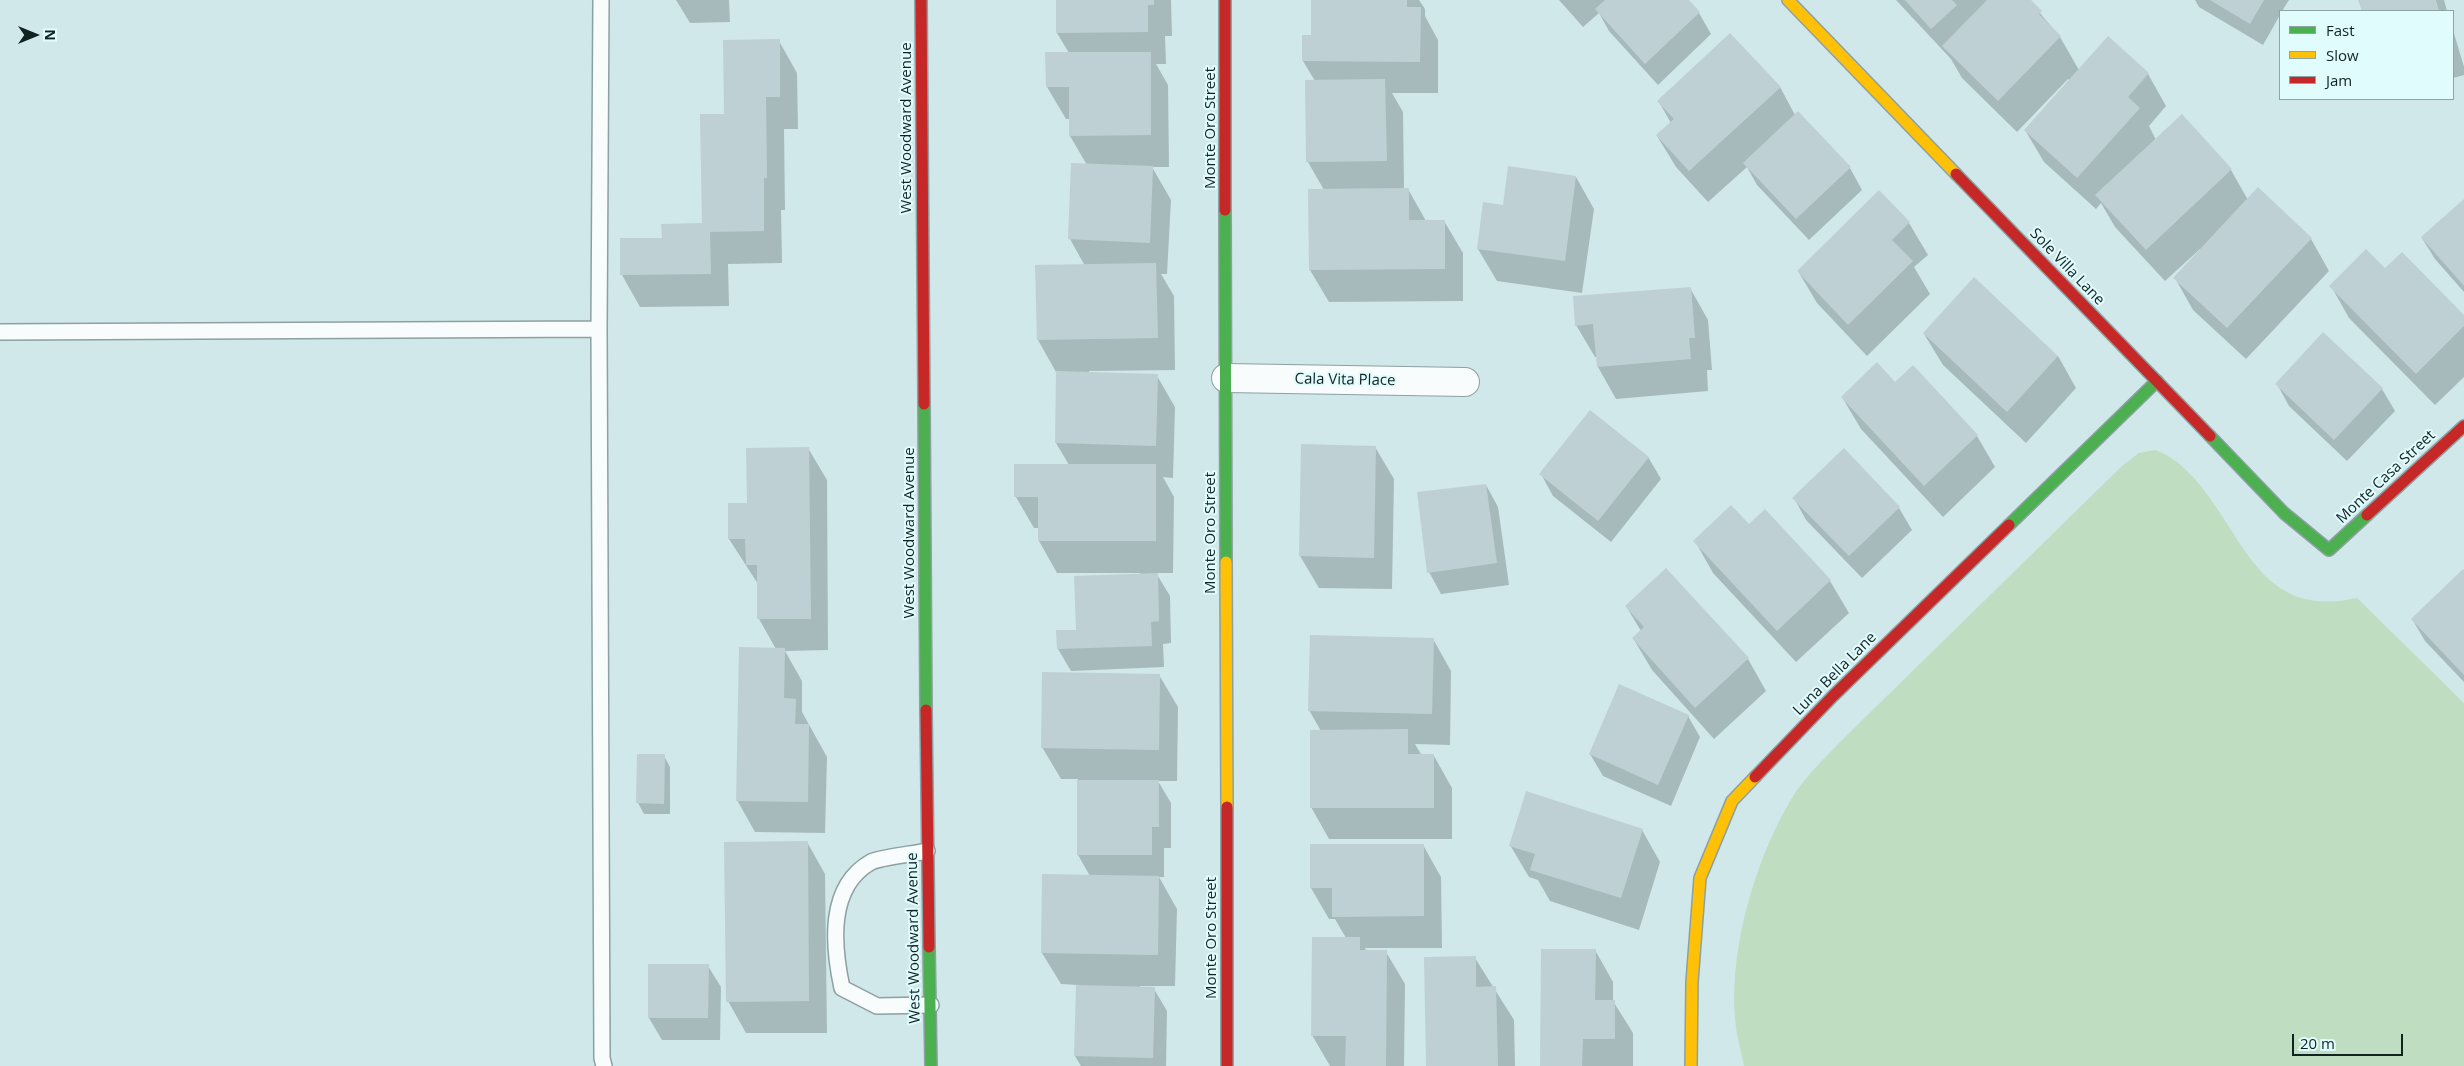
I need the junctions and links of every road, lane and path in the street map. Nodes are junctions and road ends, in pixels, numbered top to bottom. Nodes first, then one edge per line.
1 (601, 0) edge
2 (922, 0) edge
3 (1226, 0) edge
4 (1788, 0) edge
5 (599, 330) junction
6 (0, 332) edge
7 (1226, 378) junction
8 (2156, 381) junction
9 (1465, 382) dead end
10 (2464, 426) edge
11 (2329, 550) joint
12 (927, 851) junction
13 (931, 1005) junction
14 (604, 1066) edge
15 (931, 1066) edge
16 (1227, 1066) edge
17 (1691, 1066) edge

1 - 5 lane
2 - 12 street, West Woodward Avenue
3 - 7 street, Monte Oro Street
4 - 8 street, Sole Villa Lane
5 - 6 lane
5 - 14 lane
7 - 9 street, Cala Vita Place
7 - 16 street, Monte Oro Street
8 - 11 street, Sole Villa Lane
8 - 17 street, Luna Bella Lane
10 - 11 street, Monte Casa Street
12 - 13 street, West Woodward Avenue
12 - 13 lane
13 - 15 street, West Woodward Avenue

